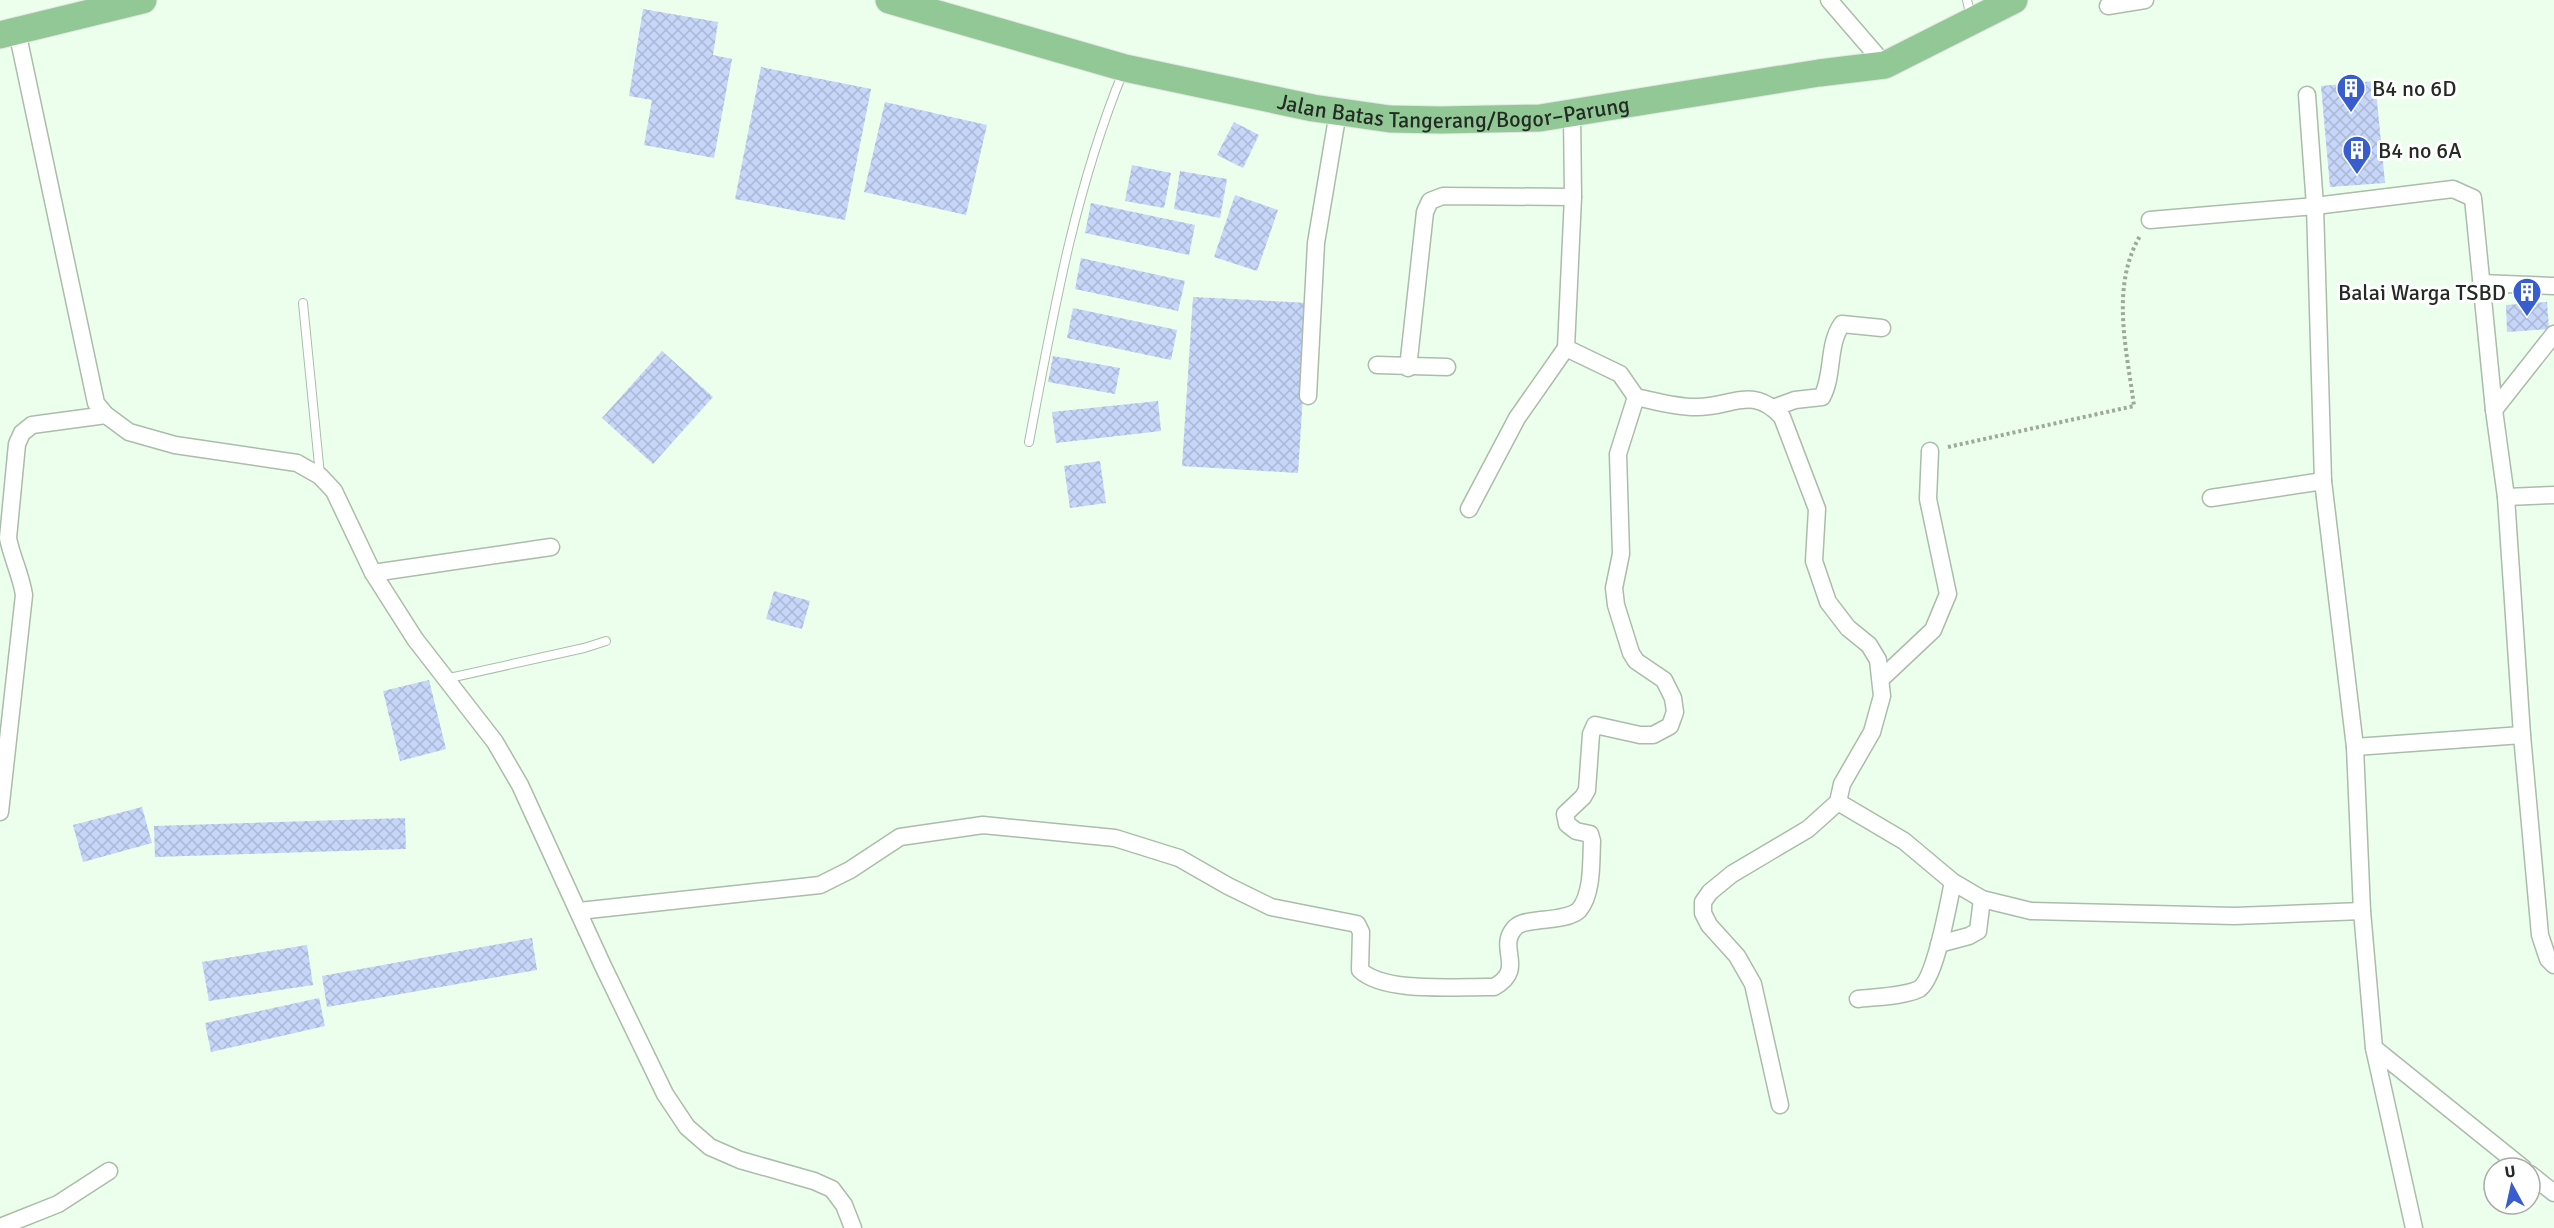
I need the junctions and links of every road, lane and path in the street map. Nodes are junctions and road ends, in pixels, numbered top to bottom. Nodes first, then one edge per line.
1 (143, 0) edge
2 (889, 0) edge
3 (1829, 0) edge
4 (2013, 0) edge
5 (2145, 0) edge
6 (109, 3) edge
7 (2108, 6) dead end
8 (1970, 10) edge
9 (8, 33) edge
10 (1885, 65) junction
11 (1125, 68) junction
12 (2307, 95) dead end
13 (1338, 112) junction
14 (1572, 113) junction
15 (1573, 197) junction
16 (2315, 206) junction
17 (2150, 219) joint
18 (2481, 283) junction
19 (2554, 286) edge
20 (303, 303) dead end
21 (1882, 328) dead end
22 (2554, 334) edge
23 (1566, 348) junction
24 (1377, 365) dead end
25 (1448, 367) dead end
26 (1408, 368) junction
27 (1308, 396) dead end
28 (1636, 397) junction
29 (1773, 408) junction
30 (2494, 410) junction
31 (106, 415) junction
32 (1029, 442) dead end
33 (1930, 452) joint
34 (320, 476) junction
35 (2323, 481) junction
36 (2554, 495) edge
37 (2506, 497) junction
38 (2211, 498) dead end
39 (1469, 509) dead end
40 (551, 547) dead end
41 (373, 573) junction
42 (606, 641) dead end
43 (1881, 679) junction
44 (445, 680) junction
45 (2522, 735) junction
46 (2355, 747) junction
47 (1838, 802) junction
48 (0, 812) edge
49 (1953, 882) junction
50 (1982, 899) junction
51 (579, 911) junction
52 (2362, 911) junction
53 (1939, 944) junction
54 (2554, 964) edge
55 (1858, 999) dead end
56 (2374, 1048) junction
57 (1780, 1105) dead end
58 (2508, 1156) edge
59 (109, 1171) dead end
60 (2542, 1184) edge
61 (2554, 1193) edge
62 (0, 1227) edge
63 (853, 1228) edge
64 (2414, 1228) edge

1 - 6 main road
2 - 11 main road, Jalan Batas Tangerang/Bogor–Parung
3 - 10 street
4 - 8 main road, Jalan Batas Tangerang/Bogor–Parung
5 - 7 street
6 - 9 main road
8 - 10 main road, Jalan Batas Tangerang/Bogor–Parung
9 - 31 street
10 - 14 main road, Jalan Batas Tangerang/Bogor–Parung
11 - 13 main road, Jalan Batas Tangerang/Bogor–Parung
11 - 32 lane
12 - 16 street
13 - 14 main road, Jalan Batas Tangerang/Bogor–Parung
13 - 27 street
14 - 15 street
15 - 23 street
15 - 26 street
16 - 17 street
16 - 18 street
16 - 35 street
17 - 33 path
18 - 19 street
18 - 30 street
20 - 34 lane
21 - 29 street
22 - 30 street
23 - 28 street
23 - 39 street
24 - 26 street
25 - 26 street
28 - 29 street
28 - 51 street
29 - 43 street
30 - 37 street
31 - 34 street
31 - 48 street
33 - 43 street
34 - 41 street
35 - 38 street
35 - 46 street
36 - 37 street
37 - 45 street
40 - 41 street
41 - 44 street
42 - 44 lane
43 - 47 street
44 - 51 street
45 - 46 street
45 - 54 street
46 - 52 street
47 - 49 street
47 - 57 street
49 - 50 street
49 - 53 street
50 - 52 street
50 - 53 street
51 - 63 street
52 - 56 street
53 - 55 street
56 - 58 street
56 - 64 street
59 - 62 street
60 - 61 street

